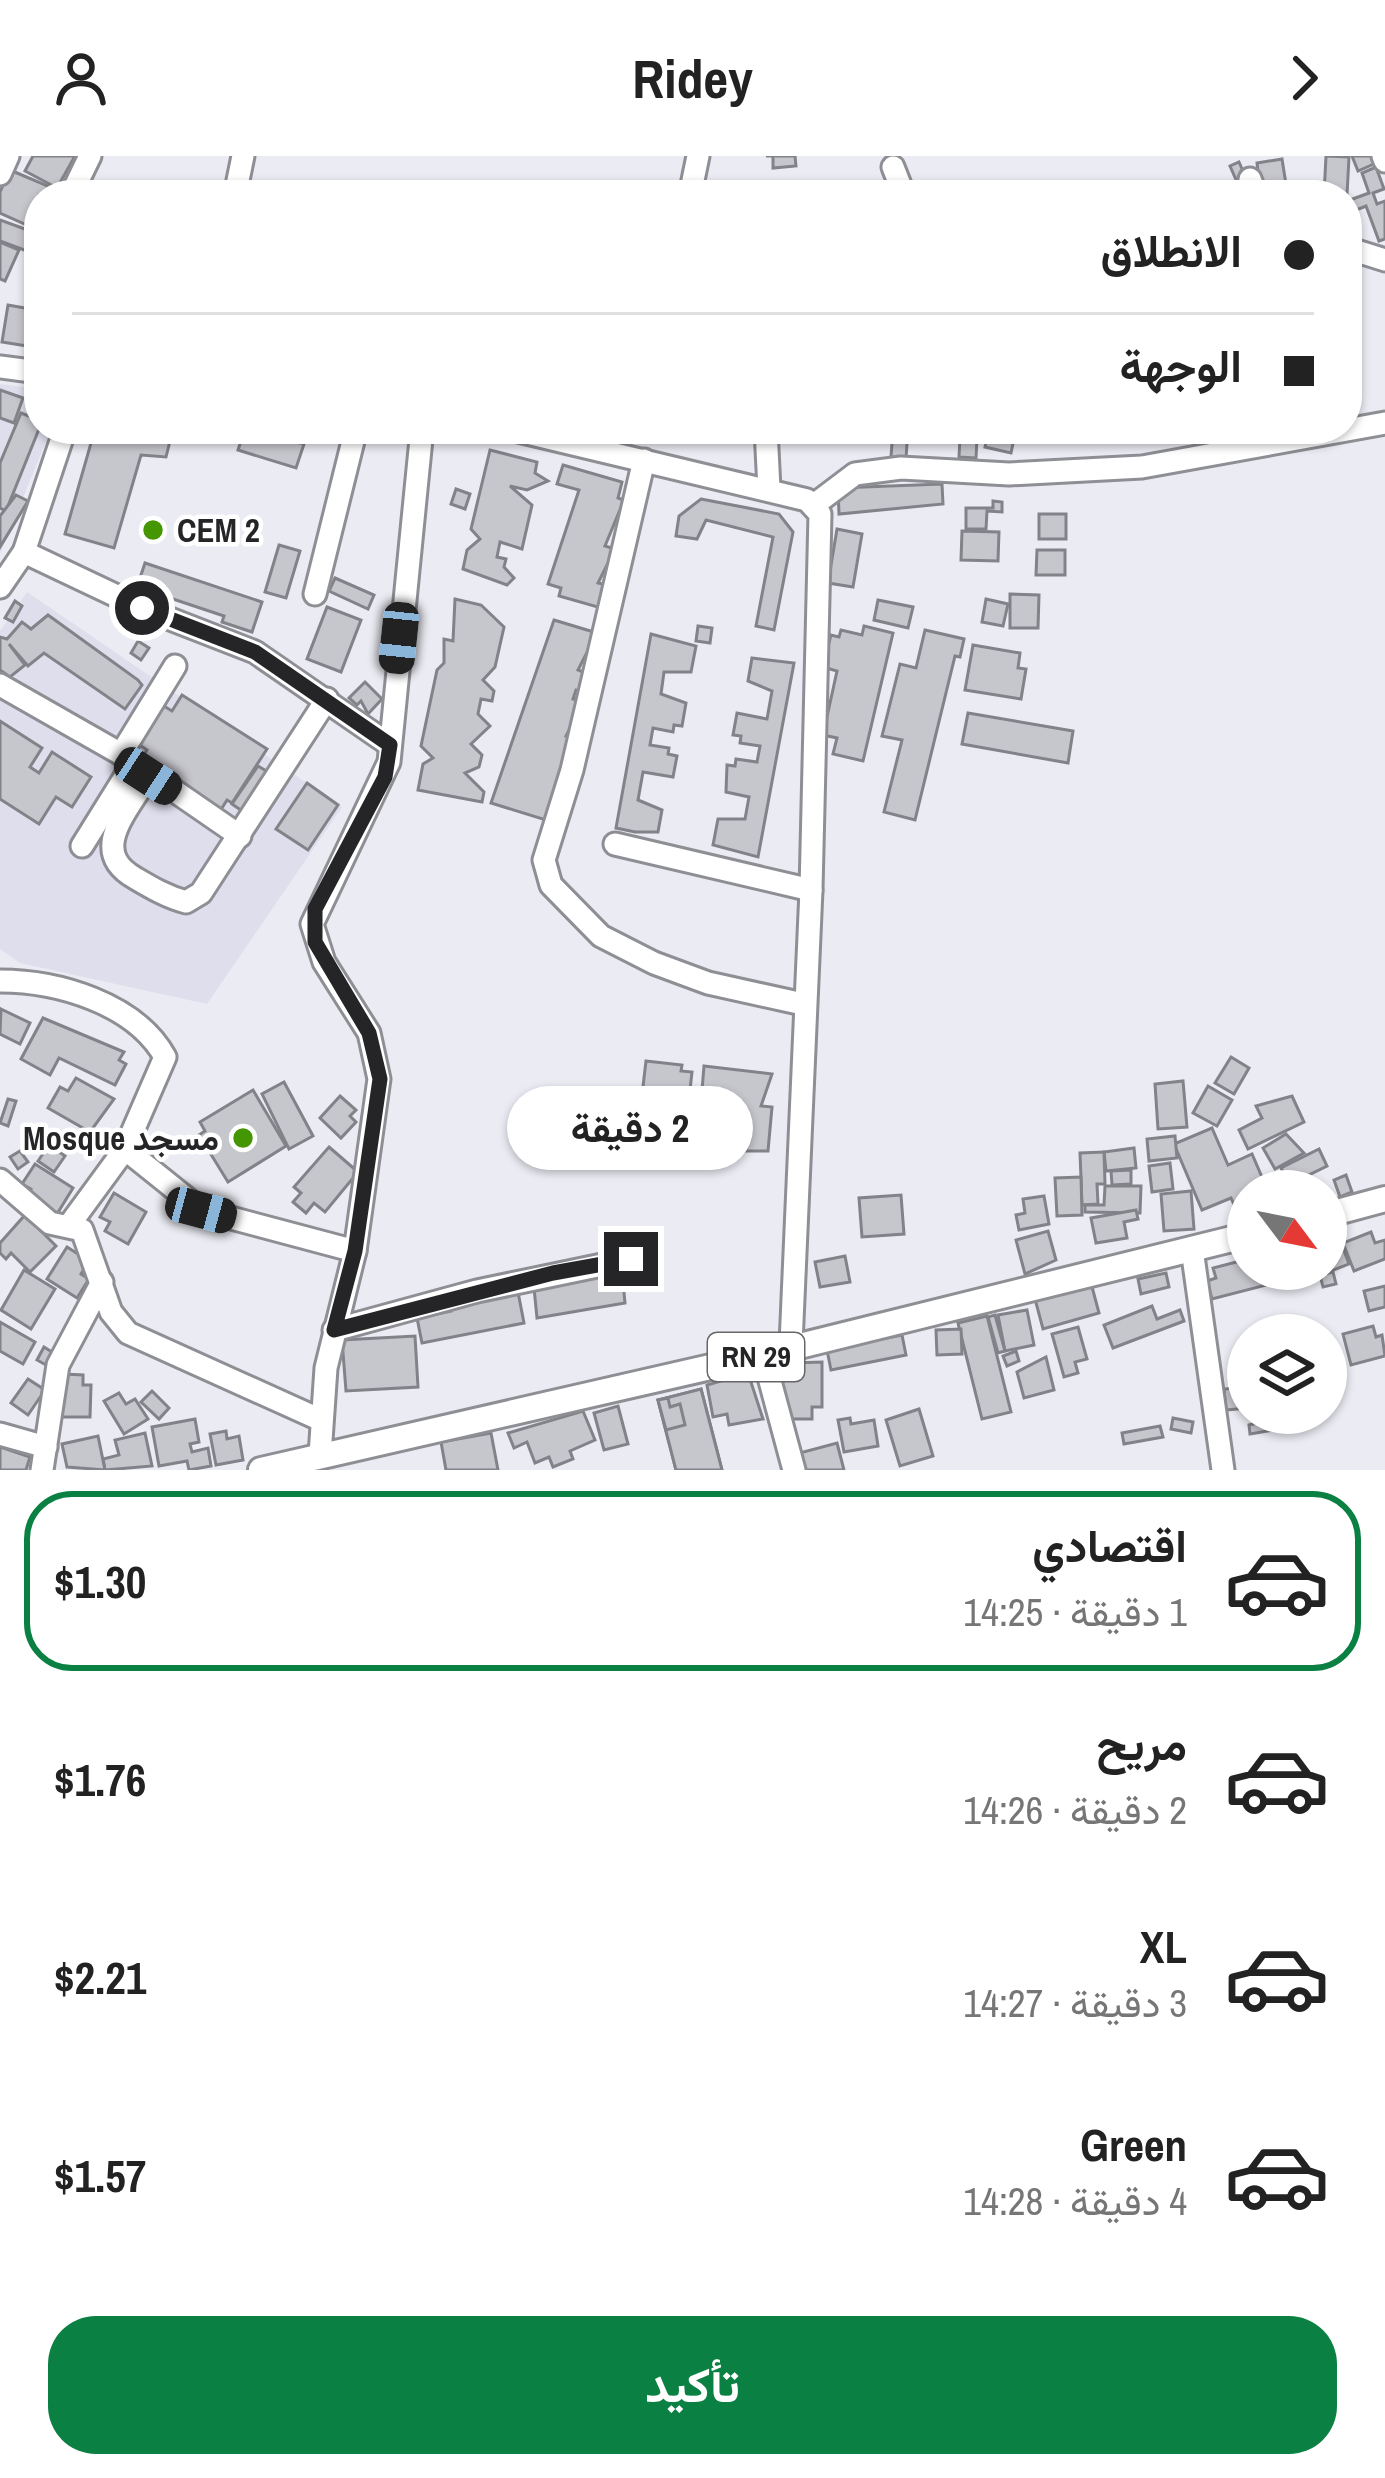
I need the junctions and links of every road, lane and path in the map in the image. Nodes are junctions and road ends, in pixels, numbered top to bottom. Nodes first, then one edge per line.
1 (8, 156) edge
2 (893, 167) dead end
3 (0, 174) edge
4 (898, 180) edge
5 (60, 444) edge
6 (352, 444) edge
7 (420, 444) edge
8 (575, 444) edge
9 (767, 444) edge
10 (1272, 444) edge
11 (644, 460) junction
12 (769, 489) junction
13 (814, 505) junction
14 (24, 552) junction
15 (0, 586) edge
16 (315, 594) dead end
17 (175, 665) dead end
18 (0, 685) edge
19 (327, 699) junction
20 (390, 745) junction
21 (134, 765) junction
22 (240, 836) junction
23 (615, 844) dead end
24 (82, 846) dead end
25 (811, 890) junction
26 (0, 981) edge
27 (803, 1004) junction
28 (124, 1149) junction
29 (0, 1180) edge
30 (1385, 1199) edge
31 (1347, 1209) edge
32 (70, 1224) junction
33 (1227, 1240) edge
34 (1192, 1249) junction
35 (355, 1251) junction
36 (631, 1259) dead end
37 (102, 1282) junction
38 (334, 1330) junction
39 (791, 1344) junction
40 (763, 1355) junction
41 (321, 1420) junction
42 (0, 1434) edge
43 (46, 1447) junction
44 (320, 1455) junction
45 (43, 1470) edge
46 (260, 1470) edge
47 (794, 1470) edge
48 (1223, 1470) edge

1 - 3 street
2 - 4 street
5 - 14 street
6 - 16 street
7 - 20 street
8 - 11 street
9 - 12 street
10 - 13 street
11 - 12 street
11 - 27 street
12 - 13 street
13 - 25 street
14 - 15 street
14 - 19 street
17 - 21 street
18 - 21 street
19 - 20 street
19 - 22 street
20 - 35 street
21 - 22 street
21 - 22 street
21 - 24 street
23 - 25 street
25 - 27 street
26 - 28 street
27 - 39 street
28 - 32 street
28 - 35 street
29 - 32 street
30 - 31 main road
32 - 37 street
33 - 34 main road, RN 29 / RN 29
34 - 39 main road, RN 29 / RN 29
34 - 48 street
35 - 38 street
36 - 38 street
37 - 41 street
37 - 43 street
38 - 41 street
39 - 40 main road, RN 29 / RN 29
40 - 44 main road, RN 29 / RN 29
40 - 47 street
41 - 44 street
42 - 43 street
43 - 45 street
44 - 46 main road, RN 29 / RN 29

